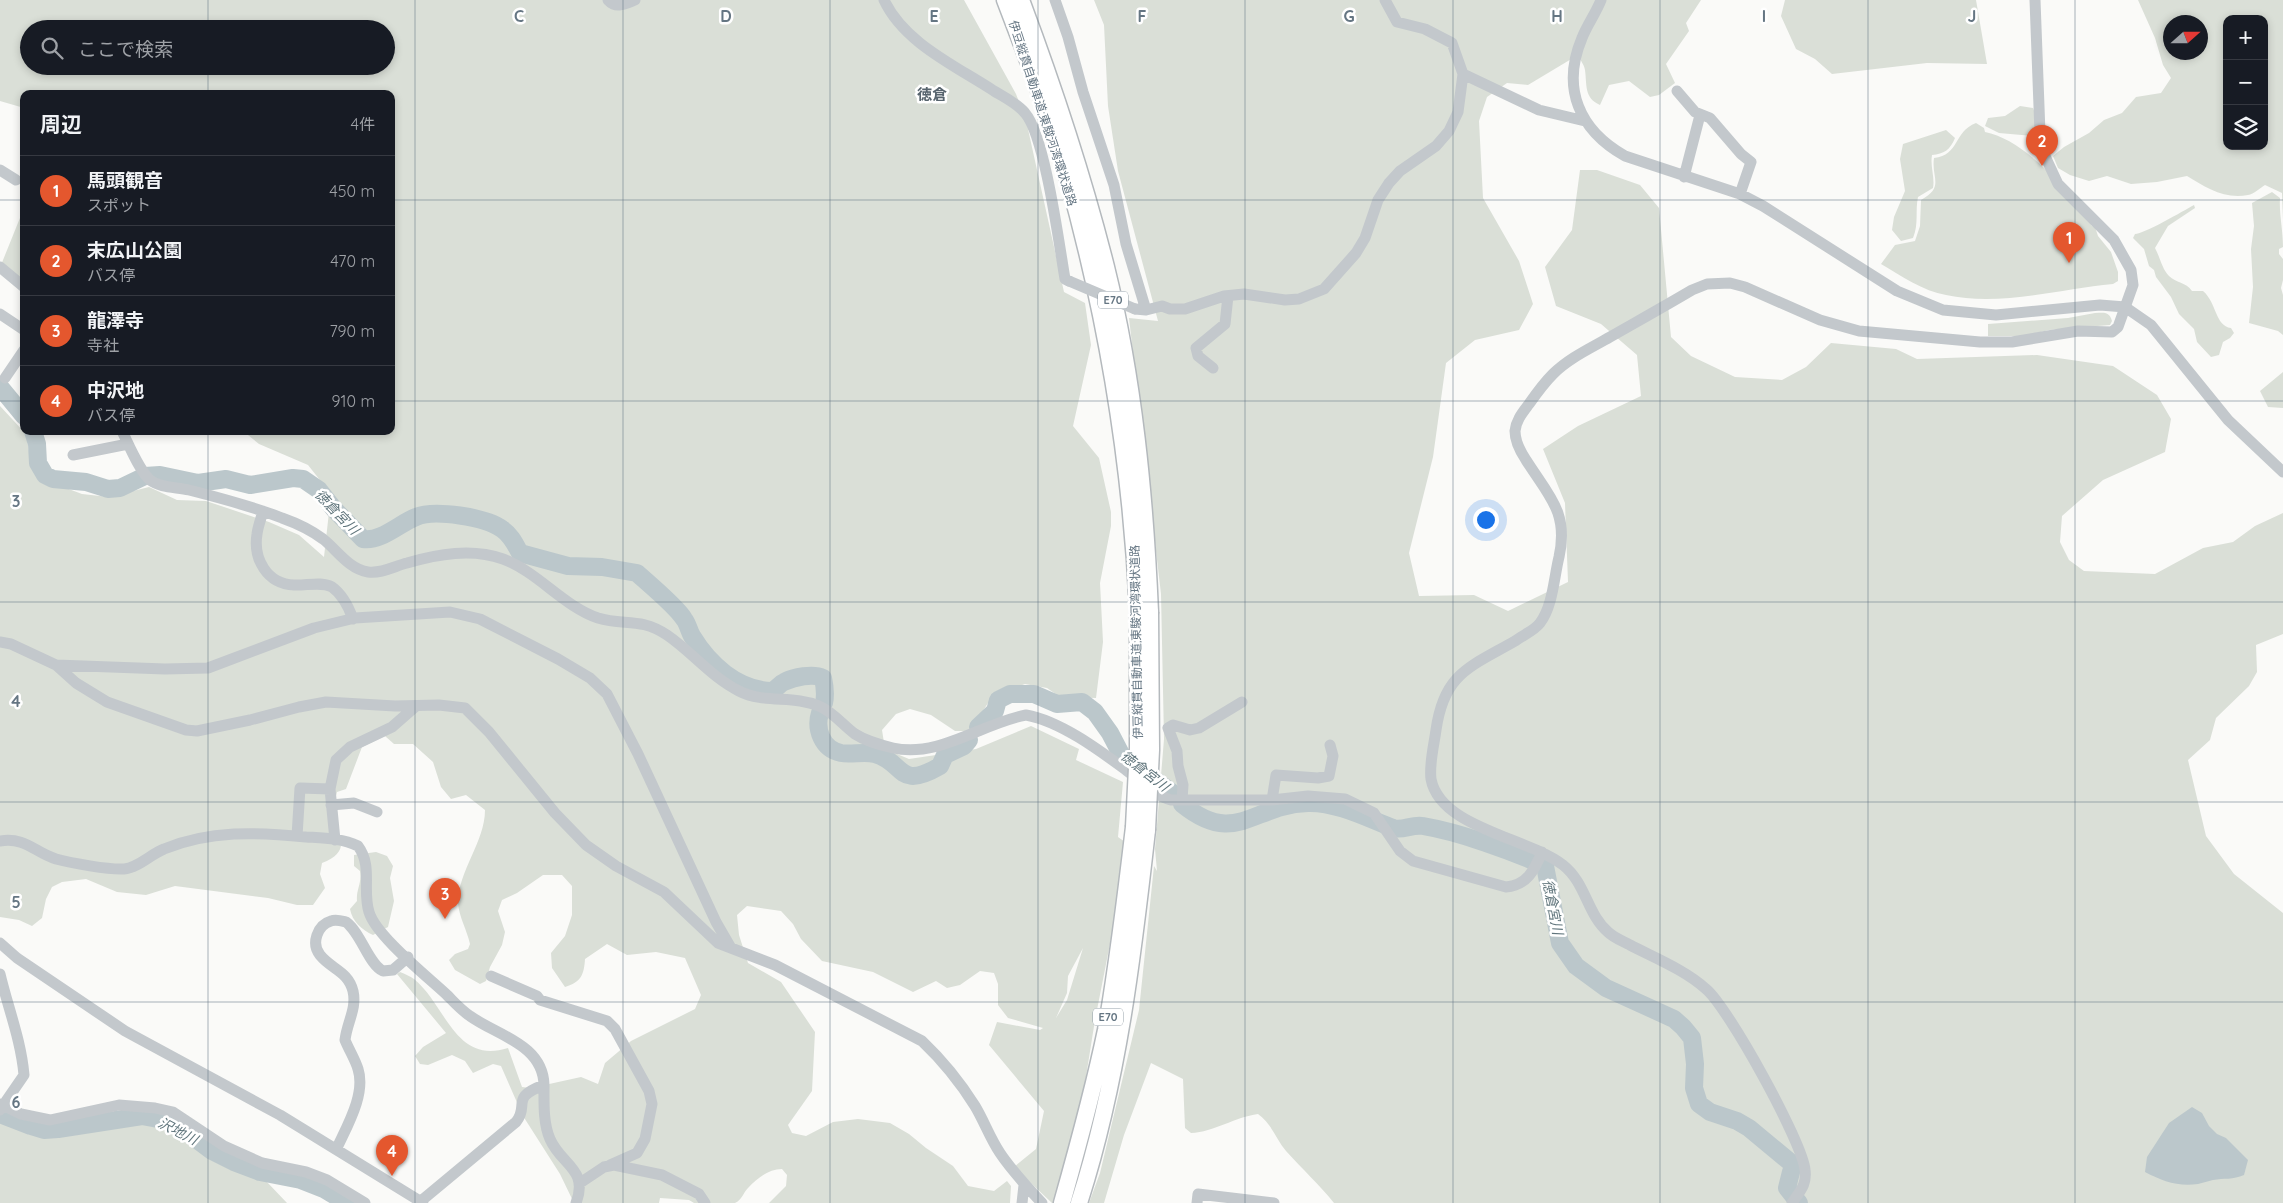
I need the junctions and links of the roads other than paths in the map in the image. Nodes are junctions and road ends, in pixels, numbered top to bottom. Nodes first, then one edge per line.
1 (608, 0) edge
2 (635, 0) edge
3 (884, 0) edge
4 (1005, 0) edge
5 (1022, 0) edge
6 (1055, 0) edge
7 (1385, 0) edge
8 (1601, 0) edge
9 (2035, 0) edge
10 (1463, 74) junction
11 (1677, 91) dead end
12 (1700, 114) junction
13 (1585, 121) junction
14 (0, 170) edge
15 (1684, 177) junction
16 (16, 180) dead end
17 (1740, 194) junction
18 (0, 267) edge
19 (20, 284) edge
20 (1228, 296) junction
21 (2126, 306) junction
22 (1141, 310) junction
23 (0, 314) edge
24 (20, 327) edge
25 (20, 356) edge
26 (1213, 368) dead end
27 (5, 378) dead end
28 (124, 435) edge
29 (128, 444) junction
30 (73, 455) dead end
31 (2283, 472) edge
32 (263, 512) junction
33 (1144, 611) junction
34 (353, 619) junction
35 (0, 642) edge
36 (56, 665) junction
37 (1242, 702) dead end
38 (416, 706) junction
39 (1330, 745) dead end
40 (330, 789) junction
41 (1182, 800) junction
42 (1272, 800) junction
43 (332, 805) junction
44 (377, 812) dead end
45 (1140, 828) junction
46 (297, 836) junction
47 (334, 840) junction
48 (0, 841) edge
49 (1542, 852) junction
50 (1, 948) edge
51 (731, 948) junction
52 (408, 958) junction
53 (0, 974) edge
54 (491, 976) dead end
55 (544, 1085) junction
56 (1, 1107) edge
57 (337, 1148) junction
58 (610, 1165) junction
59 (580, 1183) junction
60 (1026, 1186) junction
61 (422, 1202) edge
62 (365, 1203) edge
63 (576, 1203) edge
64 (705, 1203) edge
65 (1022, 1203) edge
66 (1042, 1203) edge
67 (1062, 1203) edge
68 (1079, 1203) edge
69 (1197, 1203) edge
70 (1274, 1203) edge
71 (1792, 1203) edge

1 - 2 street
3 - 22 street, bridge
4 - 33 highway, 伊豆縦貫自動車道;東駿河湾環状道路 / E70
5 - 33 highway, 伊豆縦貫自動車道;東駿河湾環状道路 / E70
6 - 22 street
7 - 10 street
8 - 13 street
9 - 21 street
10 - 13 street
10 - 20 street
11 - 12 street
12 - 15 street
12 - 17 street
13 - 15 street
14 - 16 street
15 - 17 street
17 - 21 street
18 - 19 street
20 - 22 street
20 - 26 street
21 - 31 street
21 - 49 street
23 - 24 street
25 - 27 street
28 - 29 street
29 - 30 street
29 - 32 street
32 - 34 street
32 - 41 street
33 - 45 highway, 伊豆縦貫自動車道;東駿河湾環状道路 / E70, bridge
34 - 36 street
34 - 51 street
35 - 36 street
36 - 38 street
37 - 41 street
38 - 40 street
38 - 51 street
39 - 42 street
40 - 43 street
40 - 46 street
41 - 42 street
42 - 49 street
43 - 44 street
43 - 47 street
45 - 67 highway, 伊豆縦貫自動車道;東駿河湾環状道路 / E70
45 - 68 highway, 伊豆縦貫自動車道;東駿河湾環状道路 / E70
46 - 47 street
46 - 48 street
47 - 52 street
49 - 71 street
50 - 57 street
51 - 60 street
52 - 55 street
52 - 57 street
53 - 56 street
54 - 58 street
55 - 59 street
55 - 61 street
56 - 62 street
57 - 61 street
58 - 59 street
58 - 64 street
59 - 63 street
60 - 65 street
60 - 66 street
69 - 70 street

